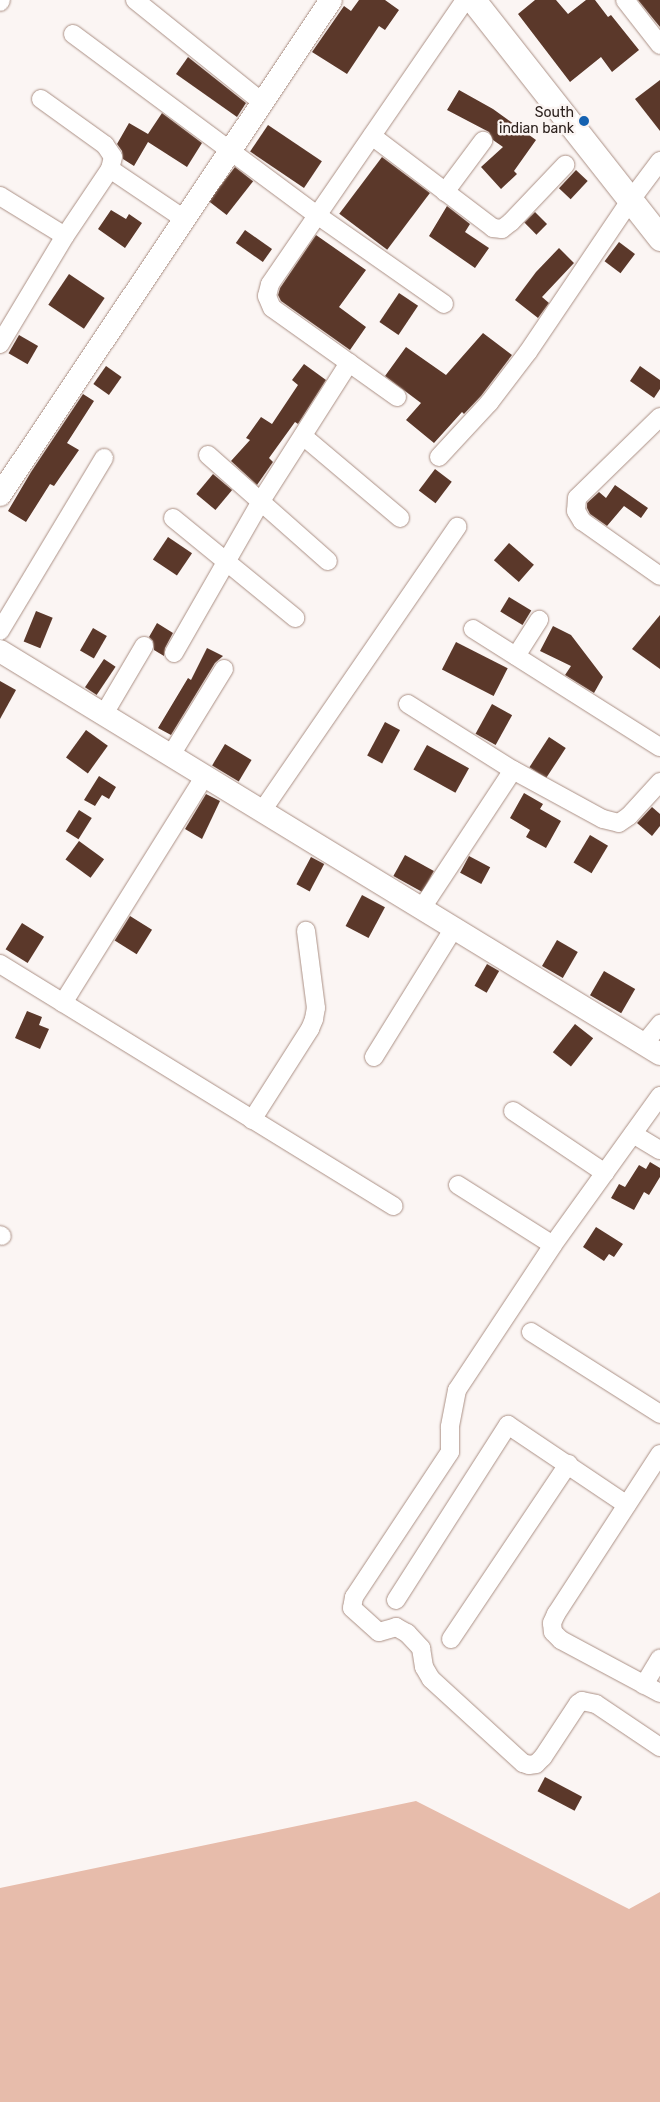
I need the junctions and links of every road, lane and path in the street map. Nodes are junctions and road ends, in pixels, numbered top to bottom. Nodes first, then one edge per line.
1 (135, 0) edge
2 (331, 0) edge
3 (465, 0) edge
4 (472, 0) edge
5 (625, 0) edge
6 (73, 34) dead end
7 (660, 45) edge
8 (42, 99) dead end
9 (262, 102) junction
10 (372, 136) junction
11 (483, 142) dead end
12 (231, 150) junction
13 (660, 161) edge
14 (564, 165) dead end
15 (110, 169) junction
16 (445, 192) junction
17 (0, 196) edge
18 (630, 200) junction
19 (317, 215) junction
20 (184, 219) junction
21 (65, 236) junction
22 (660, 238) edge
23 (444, 304) dead end
24 (2, 337) edge
25 (349, 363) junction
26 (397, 397) dead end
27 (660, 417) edge
28 (303, 436) junction
29 (208, 455) dead end
30 (440, 457) dead end
31 (104, 458) dead end
32 (0, 495) edge
33 (260, 501) junction
34 (173, 518) dead end
35 (400, 518) dead end
36 (457, 527) dead end
37 (328, 561) dead end
38 (226, 562) junction
39 (660, 576) edge
40 (295, 618) dead end
41 (539, 620) dead end
42 (473, 629) dead end
43 (0, 631) edge
44 (144, 646) dead end
45 (0, 650) edge
46 (174, 653) dead end
47 (516, 656) junction
48 (224, 669) dead end
49 (408, 704) dead end
50 (104, 714) junction
51 (660, 746) edge
52 (171, 755) junction
53 (514, 770) junction
54 (205, 776) junction
55 (660, 782) edge
56 (262, 811) junction
57 (422, 908) junction
58 (454, 928) junction
59 (306, 931) dead end
60 (0, 964) edge
61 (63, 1003) junction
62 (660, 1024) edge
63 (652, 1049) edge
64 (374, 1057) dead end
65 (660, 1096) edge
66 (513, 1111) dead end
67 (252, 1120) junction
68 (633, 1134) junction
69 (660, 1150) edge
70 (605, 1173) junction
71 (458, 1185) dead end
72 (394, 1206) dead end
73 (553, 1245) junction
74 (531, 1332) dead end
75 (660, 1414) edge
76 (660, 1454) edge
77 (568, 1464) junction
78 (627, 1505) junction
79 (396, 1600) dead end
80 (451, 1639) dead end
81 (660, 1658) edge
82 (644, 1685) junction
83 (660, 1694) edge
84 (660, 1747) edge

1 - 9 street
2 - 9 street
3 - 10 street
4 - 18 main road
5 - 7 street
6 - 12 street
8 - 15 street
9 - 12 street
10 - 16 street
10 - 19 street
11 - 16 street
12 - 19 street
12 - 20 street
13 - 18 street
14 - 16 street
15 - 20 street
15 - 21 street
17 - 21 street
18 - 22 main road
18 - 30 street
19 - 23 street
19 - 25 street
20 - 32 street
21 - 24 street
25 - 26 street
25 - 28 street
27 - 39 street
28 - 33 street
28 - 35 street
29 - 33 street
31 - 43 street
33 - 37 street
33 - 38 street
34 - 38 street
36 - 56 street
38 - 40 street
38 - 46 street
41 - 47 street
42 - 47 street
44 - 50 street
45 - 50 street
47 - 51 street
48 - 52 street
49 - 53 street
50 - 52 street
52 - 54 street
53 - 55 street
53 - 57 street
54 - 56 street
54 - 61 street
56 - 57 street
57 - 58 street
58 - 63 street
58 - 64 street
59 - 67 street
60 - 61 street
61 - 67 street
62 - 63 street
65 - 68 street
66 - 70 street
67 - 72 street
68 - 69 street
68 - 70 street
70 - 73 street
71 - 73 street
73 - 84 street
74 - 75 street
76 - 78 street
77 - 78 street
77 - 79 street
77 - 80 street
78 - 82 street
81 - 82 street
82 - 83 street

